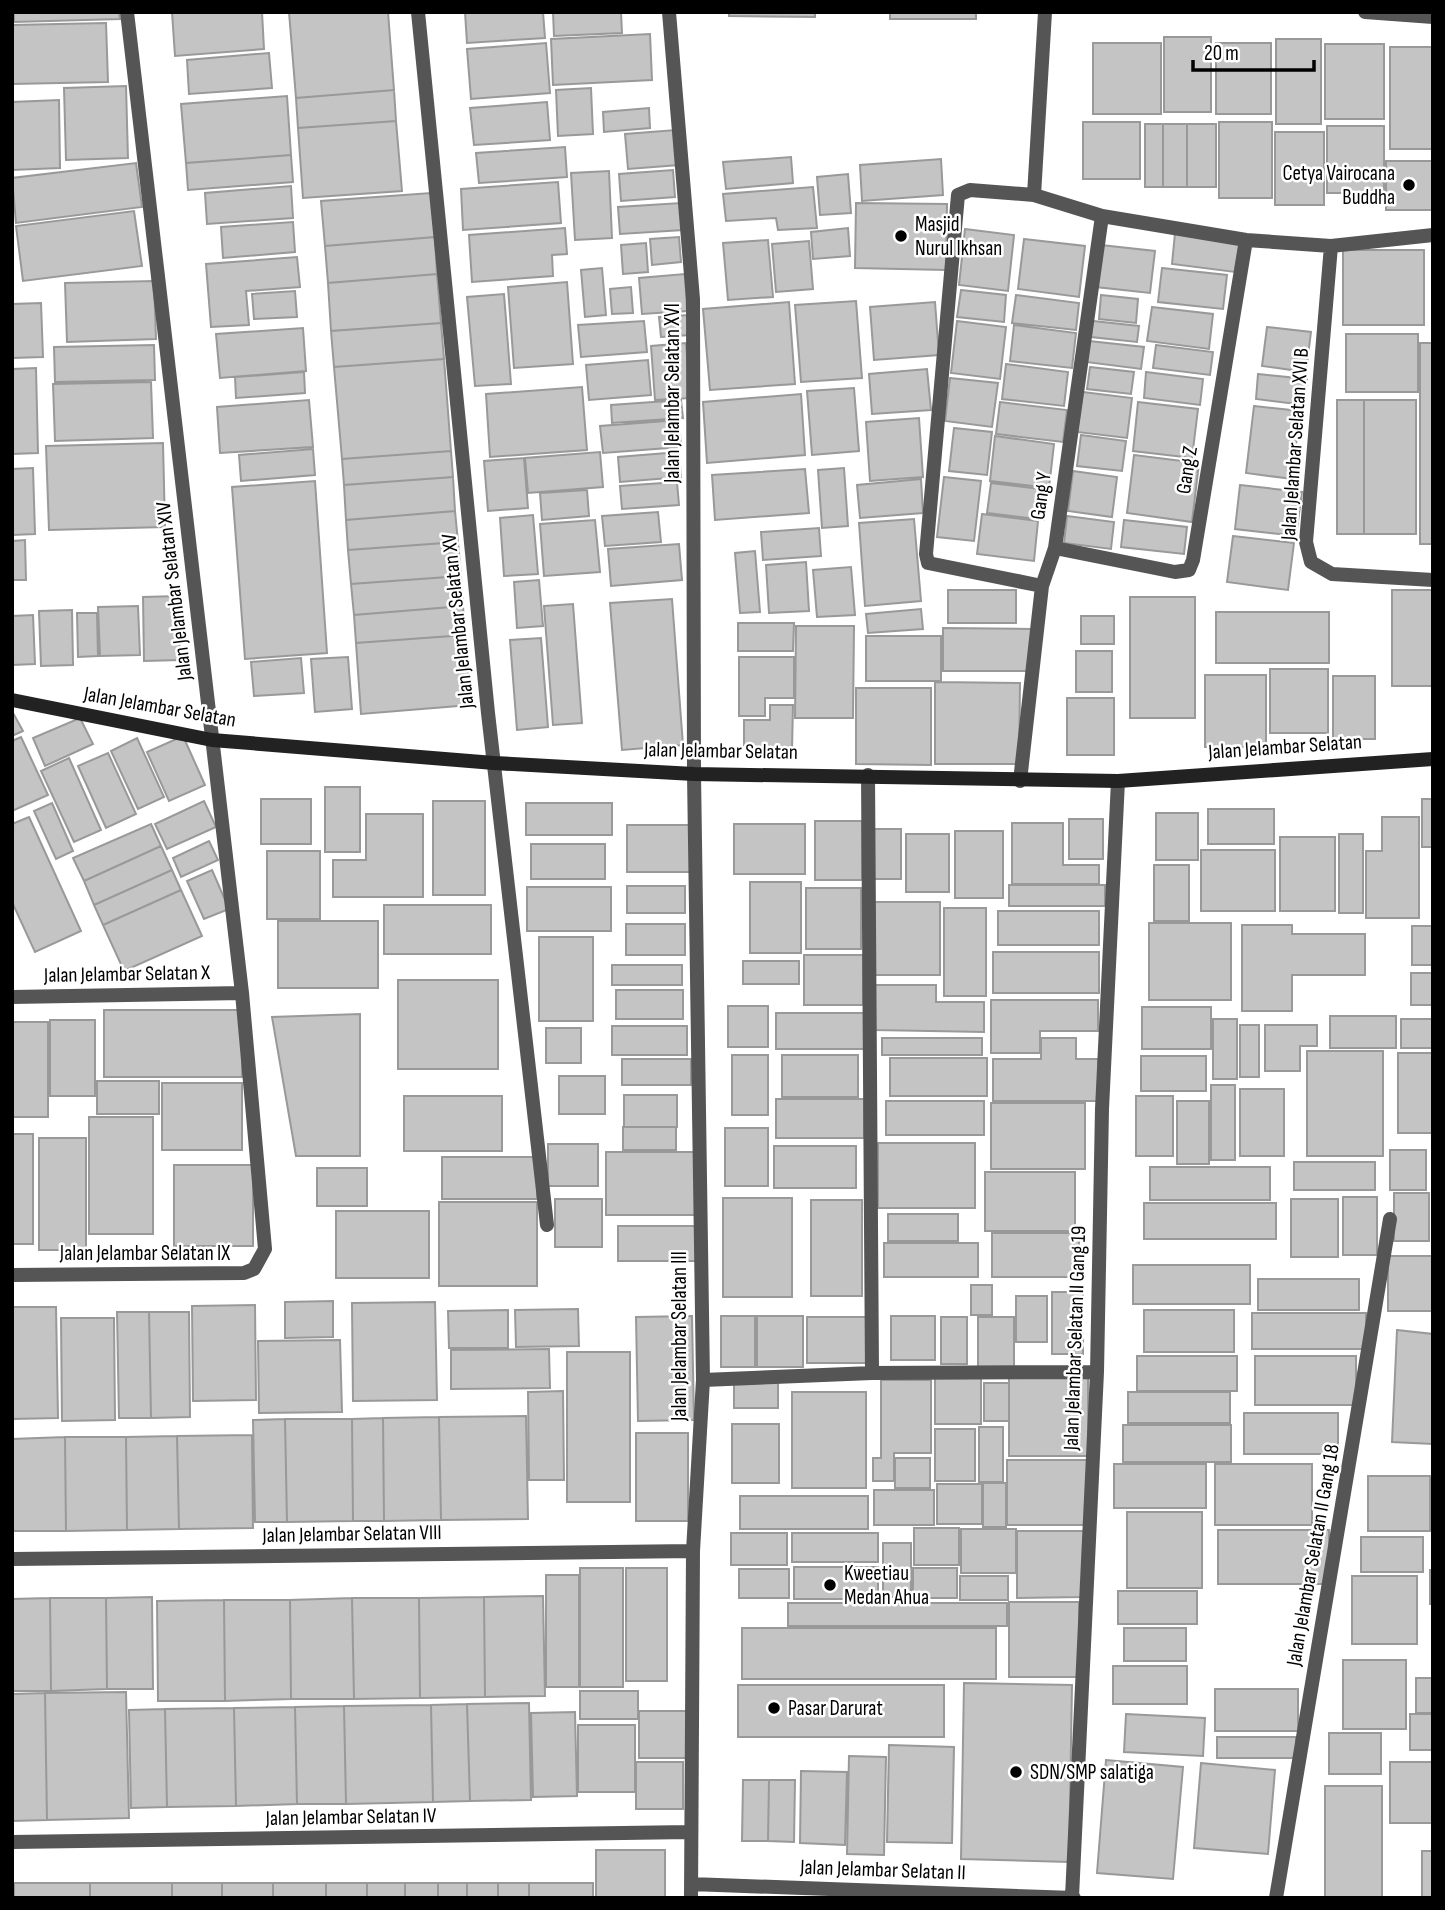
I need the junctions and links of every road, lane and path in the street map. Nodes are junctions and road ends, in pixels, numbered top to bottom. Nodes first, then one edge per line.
1 (127, 12) edge
2 (418, 12) edge
3 (669, 12) edge
4 (1045, 12) edge
5 (1365, 12) edge
6 (1433, 17) edge
7 (1034, 195) junction
8 (1102, 216) junction
9 (1433, 235) edge
10 (1245, 240) junction
11 (1331, 246) junction
12 (1055, 548) junction
13 (1433, 580) edge
14 (1042, 586) junction
15 (12, 700) edge
16 (212, 740) junction
17 (1433, 759) edge
18 (494, 763) junction
19 (694, 774) junction
20 (868, 775) junction
21 (1020, 781) junction
22 (1118, 781) junction
23 (242, 993) junction
24 (12, 997) edge
25 (1390, 1219) dead end
26 (547, 1225) dead end
27 (265, 1249) joint
28 (12, 1275) edge
29 (1097, 1372) junction
30 (872, 1373) junction
31 (703, 1380) junction
32 (693, 1551) junction
33 (12, 1559) edge
34 (689, 1832) junction
35 (12, 1842) edge
36 (691, 1891) edge
37 (1073, 1898) edge
38 (1276, 1898) edge

1 - 16 street, Jalan Jelambar Selatan XIV
2 - 18 street, Jalan Jelambar Selatan XV
3 - 19 street, Jalan Jelambar Selatan XVI
4 - 7 street
5 - 6 street
7 - 8 street
7 - 14 street
8 - 10 street
8 - 12 street, Gang Y
9 - 11 street
10 - 11 street
10 - 12 street, Gang Z
11 - 13 street, Jalan Jelambar Selatan XVI B
12 - 14 street, Gang Y
14 - 21 street, Gang Y
15 - 16 street, Jalan Jelambar Selatan
16 - 18 street, Jalan Jelambar Selatan
16 - 23 street, Jalan Jelambar Selatan XIV
17 - 22 street, Jalan Jelambar Selatan
18 - 19 street, Jalan Jelambar Selatan
18 - 26 street, Jalan Jelambar Selatan XV
19 - 20 street, Jalan Jelambar Selatan
19 - 31 street, Jalan Jelambar Selatan III
20 - 21 street, Jalan Jelambar Selatan
20 - 30 street
21 - 22 street, Jalan Jelambar Selatan
22 - 29 street, Jalan Jelambar Selatan II Gang 19
23 - 24 street, Jalan Jelambar Selatan X
23 - 27 street, Jalan Jelambar Selatan XIV
25 - 38 street, Jalan Jelambar Selatan II Gang 18
27 - 28 street, Jalan Jelambar Selatan IX
29 - 30 street
29 - 37 street, Jalan Jelambar Selatan II Gang 19
30 - 31 street
31 - 32 street, Jalan Jelambar Selatan III
32 - 33 street, Jalan Jelambar Selatan VIII
32 - 34 street, Jalan Jelambar Selatan III
34 - 35 street, Jalan Jelambar Selatan IV
34 - 36 street, Jalan Jelambar Selatan III
36 - 37 street, Jalan Jelambar Selatan II

